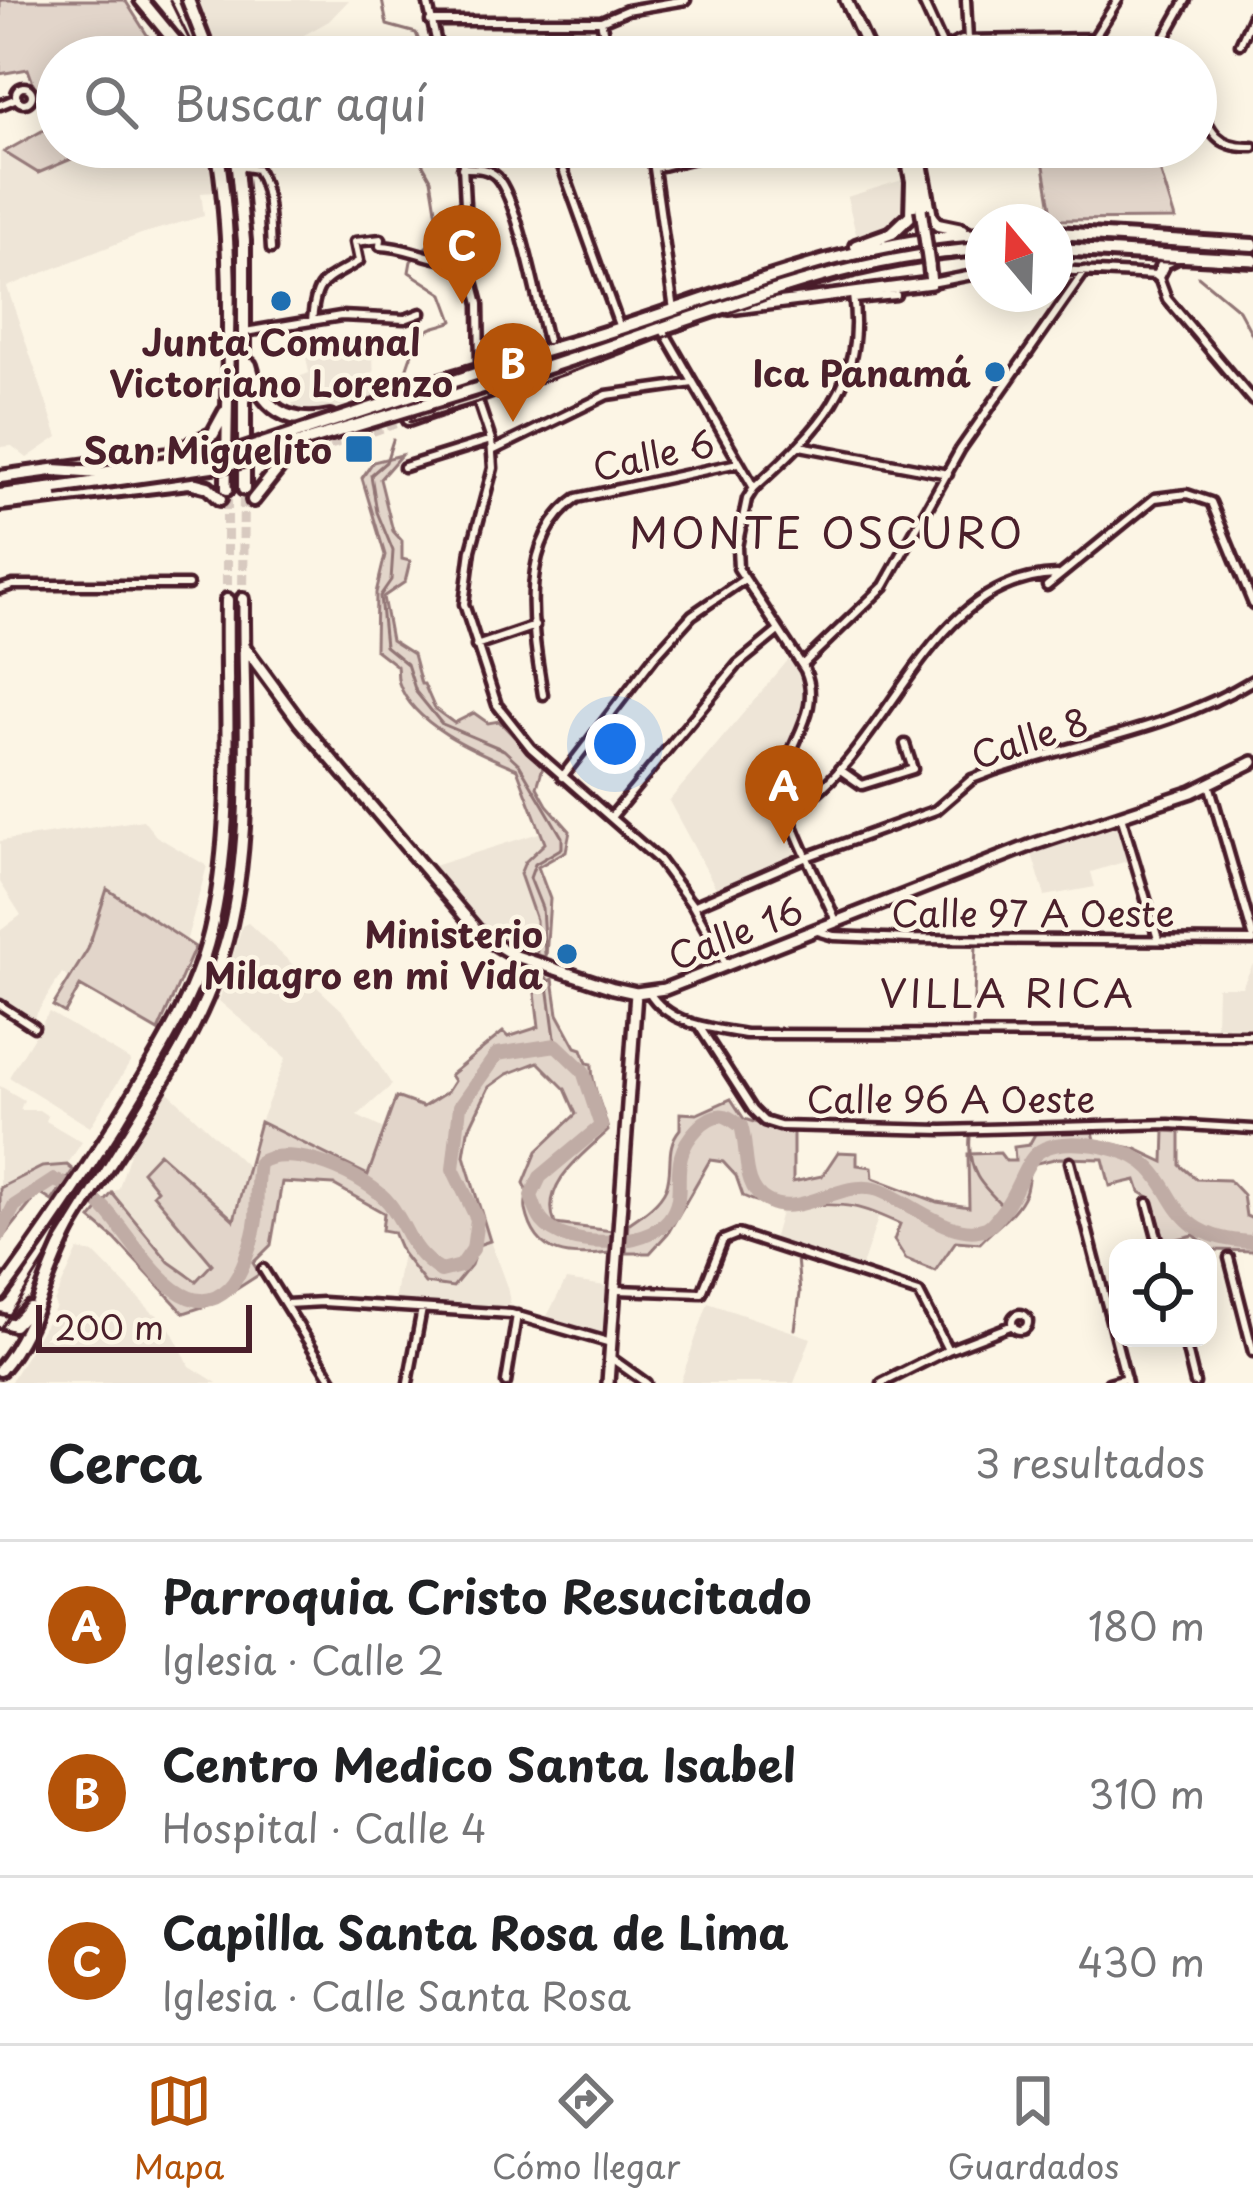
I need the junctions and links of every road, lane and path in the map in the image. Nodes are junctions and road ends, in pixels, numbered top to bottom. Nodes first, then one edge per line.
1 (141, 0) edge
2 (151, 0) edge
3 (186, 0) edge
4 (427, 0) edge
5 (623, 0) edge
6 (686, 0) edge
7 (846, 0) edge
8 (922, 0) edge
9 (966, 0) edge
10 (1118, 0) edge
11 (1186, 0) edge
12 (627, 10) junction
13 (1253, 15) edge
14 (430, 21) junction
15 (601, 21) junction
16 (171, 36) edge
17 (174, 36) edge
18 (202, 36) edge
19 (434, 36) edge
20 (604, 36) edge
21 (863, 36) edge
22 (938, 36) edge
23 (968, 36) edge
24 (1095, 36) edge
25 (1167, 36) edge
26 (1240, 44) dead end
27 (17, 98) dead end
28 (0, 105) edge
29 (1217, 138) edge
30 (1253, 147) edge
31 (219, 168) edge
32 (238, 168) edge
33 (251, 168) edge
34 (462, 168) joint
35 (563, 168) edge
36 (654, 168) edge
37 (912, 168) edge
38 (915, 168) edge
39 (917, 168) edge
40 (965, 231) edge
41 (965, 234) edge
42 (1073, 234) edge
43 (1253, 245) edge
44 (271, 249) dead end
45 (1073, 250) edge
46 (965, 251) edge
47 (849, 252) junction
48 (1184, 256) junction
49 (467, 259) junction
50 (1253, 260) edge
51 (1073, 271) edge
52 (1085, 271) junction
53 (1158, 274) junction
54 (965, 276) edge
55 (931, 283) junction
56 (853, 295) junction
57 (896, 295) dead end
58 (674, 310) junction
59 (724, 310) junction
60 (421, 313) dead end
61 (312, 321) junction
62 (620, 328) junction
63 (662, 330) junction
64 (246, 338) junction
65 (548, 340) dead end
66 (515, 361) junction
67 (480, 366) junction
68 (519, 376) junction
69 (693, 383) junction
70 (476, 395) junction
71 (1253, 401) edge
72 (227, 403) junction
73 (331, 417) junction
74 (409, 419) tunnel mouth
75 (491, 440) junction
76 (800, 446) junction
77 (494, 450) junction
78 (170, 454) junction
79 (301, 454) tunnel mouth
80 (288, 458) junction
81 (738, 463) junction
82 (404, 467) dead end
83 (55, 470) junction
84 (948, 474) junction
85 (0, 477) edge
86 (182, 482) junction
87 (754, 488) junction
88 (244, 489) tunnel mouth
89 (0, 500) edge
90 (253, 500) tunnel mouth
91 (1057, 575) junction
92 (743, 580) junction
93 (188, 585) dead end
94 (1047, 586) dead end
95 (0, 589) edge
96 (243, 598) tunnel mouth
97 (227, 600) tunnel mouth
98 (1253, 604) edge
99 (535, 626) junction
100 (777, 632) junction
101 (242, 645) junction
102 (476, 646) junction
103 (801, 665) junction
104 (266, 678) junction
105 (1253, 680) edge
106 (242, 681) junction
107 (543, 695) dead end
108 (904, 744) dead end
109 (1253, 762) edge
110 (839, 769) junction
111 (562, 777) junction
112 (1209, 784) junction
113 (789, 812) junction
114 (1121, 816) junction
115 (612, 817) junction
116 (809, 856) junction
117 (693, 906) junction
118 (836, 921) junction
119 (814, 930) junction
120 (1253, 938) edge
121 (1159, 940) junction
122 (727, 966) junction
123 (643, 992) junction
124 (0, 1005) edge
125 (699, 1027) junction
126 (34, 1028) dead end
127 (1253, 1036) edge
128 (1253, 1129) edge
129 (1070, 1162) dead end
130 (1148, 1203) dead end
131 (1158, 1239) edge
132 (1229, 1258) dead end
133 (263, 1269) dead end
134 (616, 1290) junction
135 (2, 1294) edge
136 (38, 1297) junction
137 (286, 1304) junction
138 (422, 1309) junction
139 (517, 1316) junction
140 (0, 1321) edge
141 (1013, 1325) dead end
142 (611, 1343) junction
143 (1186, 1347) edge
144 (948, 1350) junction
145 (1253, 1352) edge
146 (611, 1358) junction
147 (0, 1370) edge
148 (1127, 1380) edge
149 (334, 1383) edge
150 (408, 1383) edge
151 (506, 1383) edge
152 (608, 1383) edge
153 (646, 1383) edge
154 (882, 1383) edge
155 (1108, 1383) edge
156 (1195, 1383) edge

1 - 16 main road
2 - 17 main road
3 - 18 main road
4 - 14 street
5 - 12 street
6 - 12 street
7 - 21 main road
8 - 22 street
9 - 23 street
10 - 24 street
11 - 25 street
12 - 15 street
13 - 26 street
14 - 15 street
14 - 19 street
15 - 20 street
27 - 28 street
29 - 30 street
31 - 72 main road
32 - 64 main road
33 - 44 street
34 - 49 street
34 - 65 street
35 - 62 street
36 - 58 street
37 - 47 main road
38 - 55 main road, bridge
39 - 40 main road
41 - 47 main road
42 - 43 main road
45 - 48 main road
46 - 59 main road
47 - 58 main road
48 - 50 main road
48 - 53 main road
49 - 61 street
49 - 67 street
51 - 52 street
52 - 53 street
52 - 84 street
53 - 71 street
54 - 55 street
55 - 56 main road
56 - 57 street
56 - 59 main road
56 - 76 street
58 - 62 main road
59 - 63 main road
60 - 61 street
61 - 64 street
62 - 66 main road
63 - 68 main road
63 - 69 street
64 - 73 main road
64 - 88 main road
66 - 67 main road
66 - 83 main road, bridge
67 - 73 main road
68 - 70 main road
68 - 89 main road, bridge
69 - 77 street
69 - 81 street
70 - 74 main road
70 - 75 street
72 - 78 main road
72 - 86 main road
73 - 80 main road
75 - 77 street
75 - 82 street
76 - 84 street
76 - 87 street
77 - 102 street
78 - 83 main road
78 - 86 main road
79 - 80 main road
80 - 90 main road
81 - 87 street
81 - 99 street, Calle 6
83 - 85 main road
84 - 103 street
86 - 89 main road
87 - 92 street
91 - 94 street
91 - 98 street
91 - 110 street
92 - 100 street
92 - 111 street
93 - 95 street
96 - 101 main road
97 - 135 main road
99 - 102 street
99 - 107 street, Calle 6
100 - 103 street
100 - 115 street
101 - 104 main road, Calle 16
101 - 106 main road
102 - 111 street
103 - 113 street
104 - 106 main road
104 - 123 main road, Calle 16
105 - 116 street, Calle 8
106 - 136 main road
108 - 110 street
109 - 112 main road, Calle 16
110 - 113 street
111 - 115 street
112 - 114 main road, Calle 16
112 - 120 street
113 - 116 street
114 - 118 main road, Calle 16
114 - 121 street
115 - 117 street
116 - 117 street, Calle 8
116 - 118 street
117 - 122 street
118 - 119 main road, Calle 16
119 - 121 street, Calle 97 A Oeste
119 - 122 main road, Calle 16
120 - 121 street, Calle 97 A Oeste
122 - 123 main road, Calle 16
123 - 125 street
123 - 134 main road
124 - 126 street
125 - 127 street
125 - 128 street, Calle 96 A Oeste
129 - 148 street
130 - 131 street
132 - 145 street
133 - 137 street
134 - 142 main road
134 - 144 street
136 - 140 main road
136 - 147 main road
137 - 138 street
137 - 149 street
138 - 139 street
138 - 150 street
139 - 142 street
139 - 151 street
141 - 144 street
142 - 146 main road
143 - 156 street
144 - 154 street
146 - 152 main road
146 - 153 street
148 - 155 street

